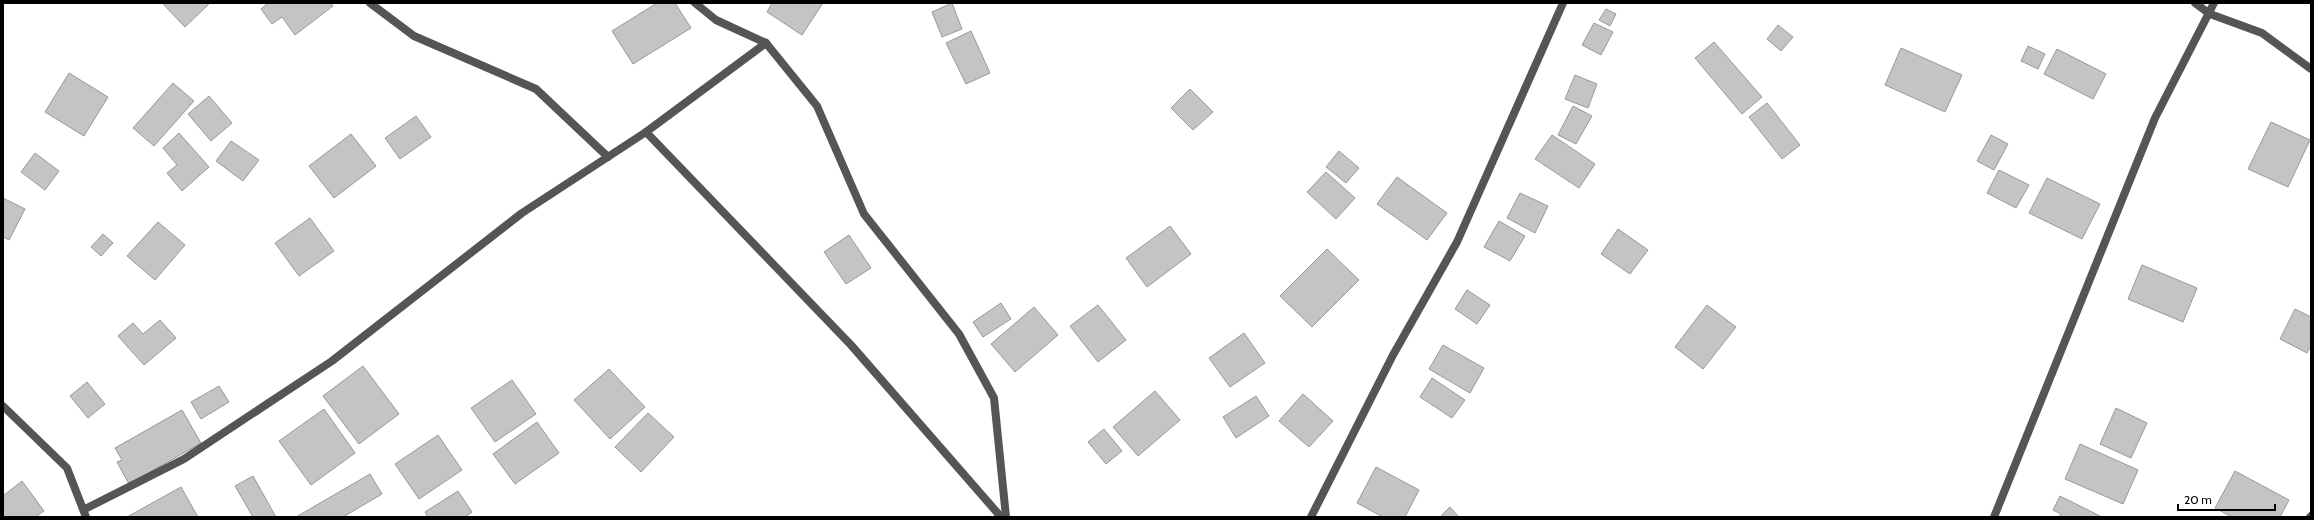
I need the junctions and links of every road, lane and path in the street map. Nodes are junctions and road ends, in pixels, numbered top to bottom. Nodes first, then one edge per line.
1 (370, 3) edge
2 (695, 3) edge
3 (1563, 3) edge
4 (2195, 3) edge
5 (2214, 3) edge
6 (2210, 14) junction
7 (766, 43) junction
8 (2311, 69) edge
9 (646, 132) junction
10 (608, 157) junction
11 (3, 406) edge
12 (85, 513) edge
13 (1001, 517) edge
14 (1006, 517) edge
15 (1311, 517) edge
16 (1994, 517) edge

1 - 10 street
2 - 7 street
3 - 15 street
4 - 6 street
5 - 6 street
6 - 8 street
6 - 16 street
7 - 9 street
7 - 14 street
9 - 10 street
9 - 13 street
10 - 12 street
11 - 12 street

